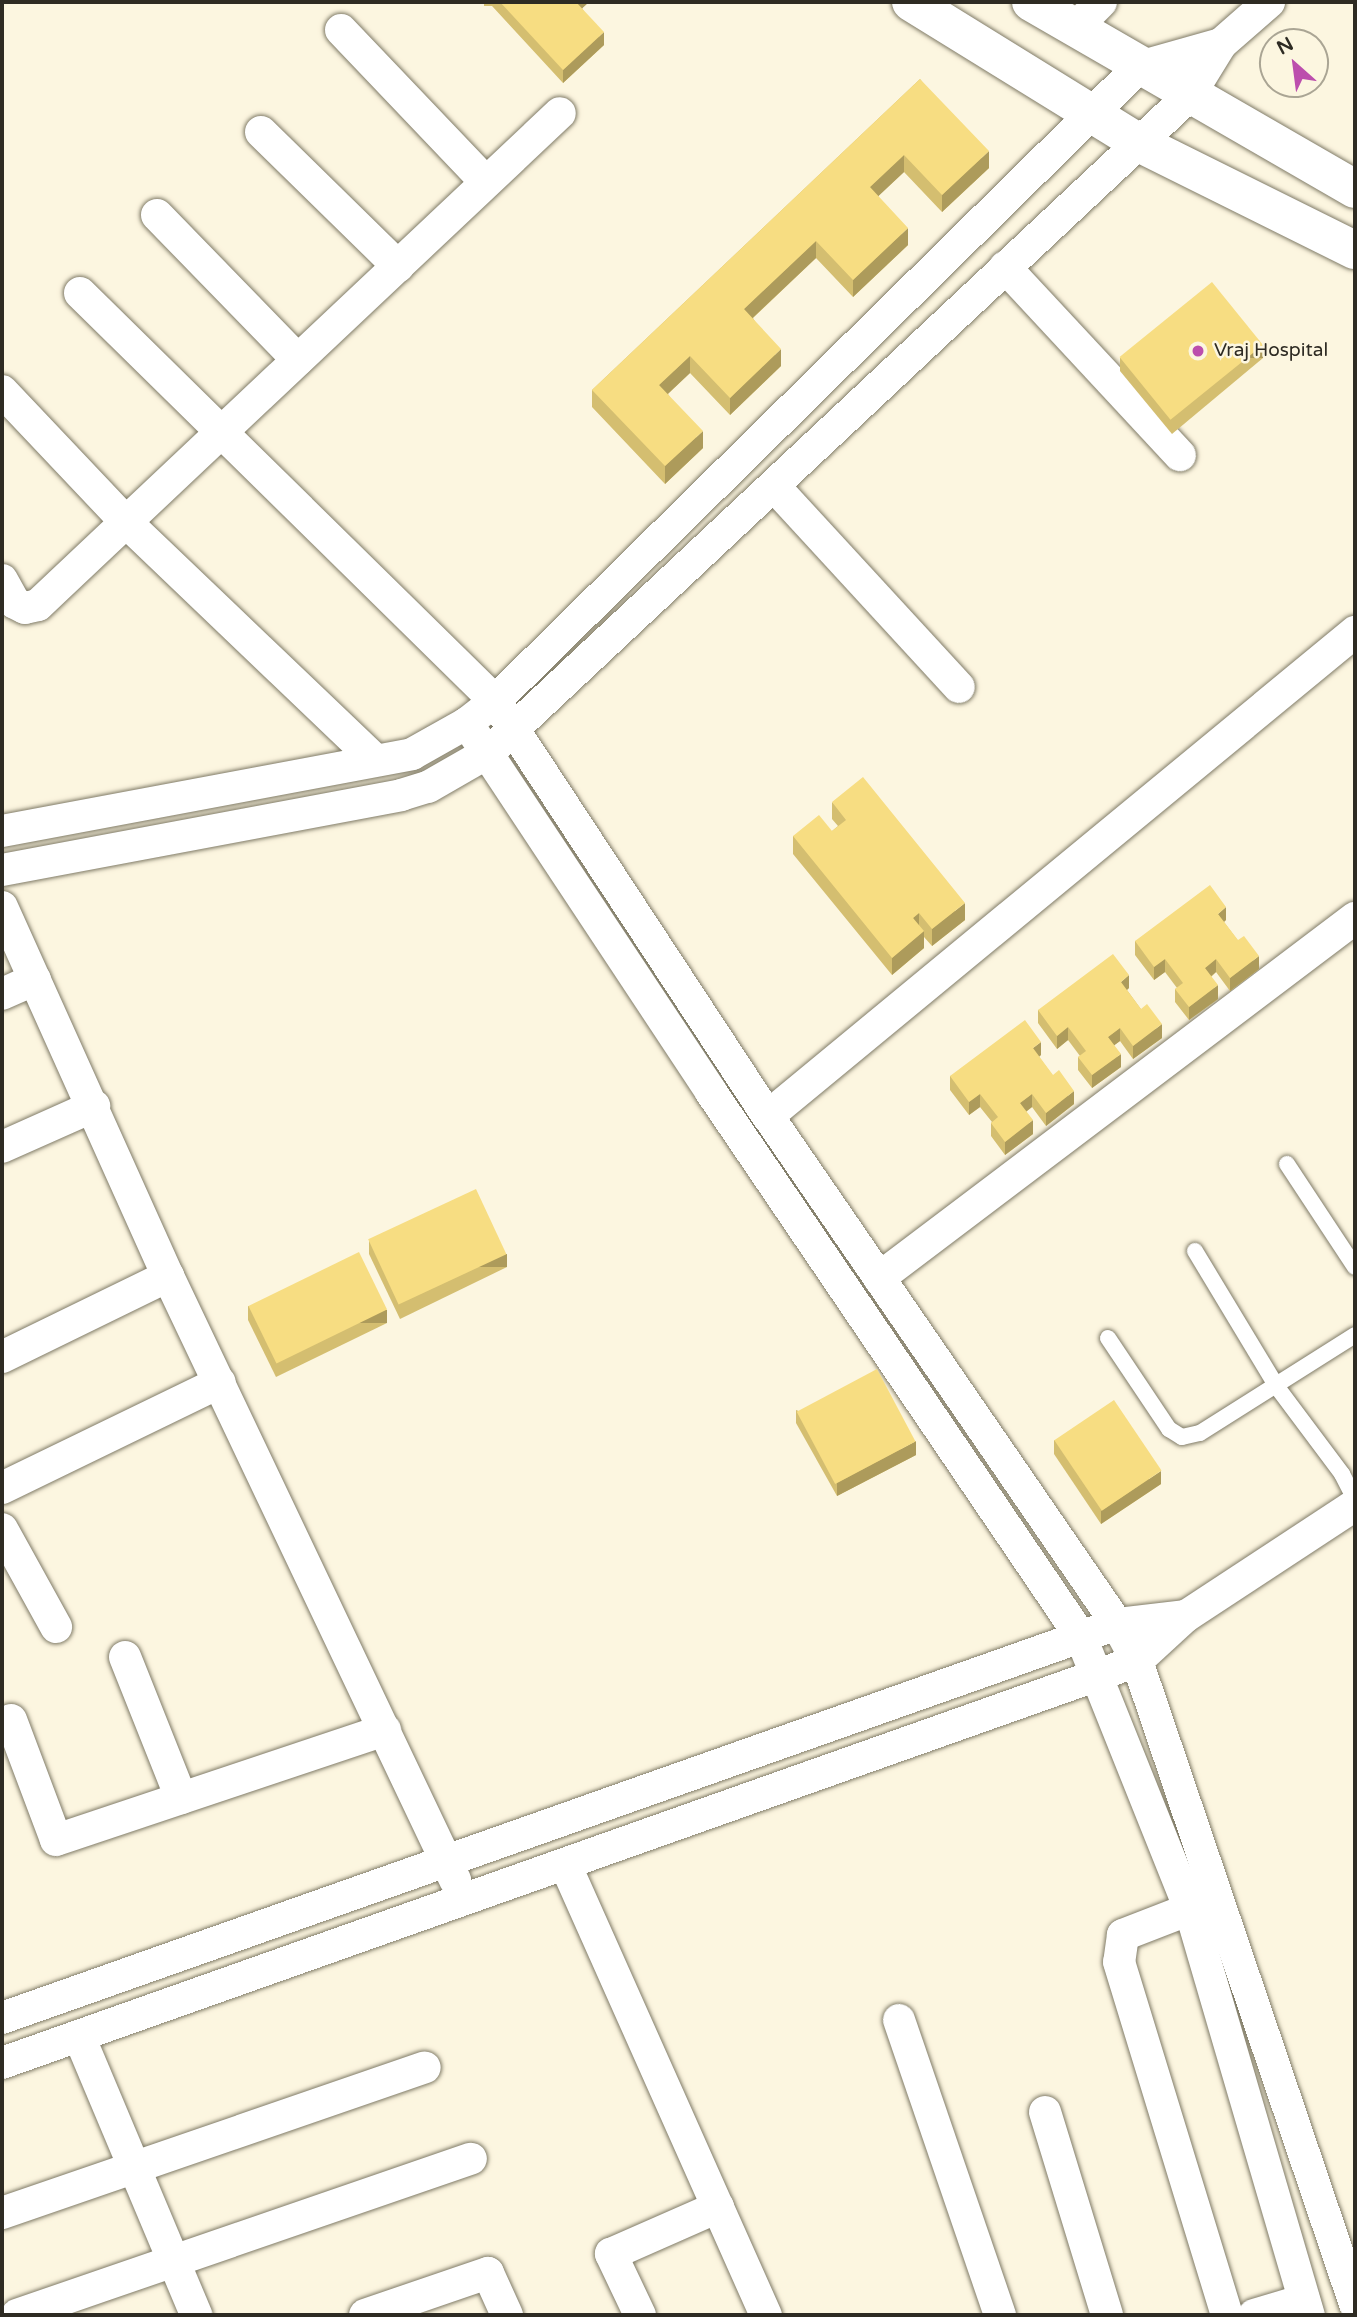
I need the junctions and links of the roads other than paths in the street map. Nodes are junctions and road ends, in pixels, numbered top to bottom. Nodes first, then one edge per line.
1 (911, 2) edge
2 (1031, 2) edge
3 (1269, 2) edge
4 (1088, 15) edge
5 (341, 30) dead end
6 (1221, 44) junction
7 (1139, 67) junction
8 (1189, 96) junction
9 (560, 113) dead end
10 (1090, 114) junction
11 (261, 132) dead end
12 (1139, 143) junction
13 (486, 182) junction
14 (1352, 182) edge
15 (157, 215) dead end
16 (1355, 250) edge
17 (398, 266) junction
18 (1005, 267) junction
19 (80, 293) dead end
20 (298, 360) junction
21 (2, 391) edge
22 (220, 432) junction
23 (1180, 455) dead end
24 (774, 486) junction
25 (125, 521) junction
26 (2, 580) edge
27 (1355, 632) edge
28 (959, 687) dead end
29 (495, 701) junction
30 (467, 723) junction
31 (517, 730) junction
32 (489, 752) junction
33 (374, 759) junction
34 (2, 831) edge
35 (2, 870) edge
36 (2, 907) edge
37 (1355, 918) edge
38 (35, 979) junction
39 (2, 994) edge
40 (94, 1106) junction
41 (768, 1116) junction
42 (2, 1147) edge
43 (1287, 1164) dead end
44 (1195, 1251) dead end
45 (1355, 1267) edge
46 (168, 1276) junction
47 (880, 1278) junction
48 (1355, 1335) edge
49 (920, 1338) junction
50 (1108, 1338) dead end
51 (889, 1355) junction
52 (2, 1357) edge
53 (220, 1382) junction
54 (1277, 1387) junction
55 (2, 1488) edge
56 (1355, 1502) edge
57 (2, 1529) edge
58 (1186, 1616) junction
59 (1117, 1624) junction
60 (56, 1628) dead end
61 (1081, 1637) junction
62 (125, 1657) dead end
63 (1137, 1661) junction
64 (1100, 1675) junction
65 (11, 1720) dead end
66 (385, 1730) junction
67 (181, 1798) junction
68 (446, 1860) junction
69 (565, 1864) junction
70 (464, 1900) junction
71 (1190, 1909) junction
72 (2, 2018) edge
73 (899, 2020) dead end
74 (79, 2036) junction
75 (2, 2063) edge
76 (425, 2067) dead end
77 (1045, 2112) dead end
78 (471, 2159) dead end
79 (135, 2168) junction
80 (718, 2207) junction
81 (2, 2213) edge
82 (173, 2263) junction
83 (1355, 2304) edge
84 (1306, 2308) edge
85 (17, 2315) edge
86 (196, 2315) edge
87 (365, 2315) edge
88 (507, 2315) edge
89 (640, 2315) edge
90 (766, 2315) edge
91 (1000, 2315) edge
92 (1107, 2315) edge
93 (1227, 2315) edge
94 (1254, 2315) edge

1 - 10 highway
2 - 4 highway
3 - 6 street
4 - 7 highway
5 - 13 street
6 - 7 street
6 - 8 street
7 - 8 highway
7 - 10 street
8 - 12 street
8 - 14 highway
9 - 13 street
10 - 12 highway
10 - 29 street
11 - 17 street
12 - 16 highway
12 - 18 street
13 - 17 street
15 - 20 street
17 - 20 street
18 - 23 street
18 - 24 street
19 - 22 street
20 - 22 street
21 - 25 street
22 - 25 street
22 - 29 street
24 - 28 street
24 - 31 street
25 - 26 street
25 - 33 street
27 - 41 street
29 - 30 street
29 - 31 street
30 - 32 street
30 - 33 street
31 - 32 street
31 - 41 street
32 - 35 street
32 - 51 street
33 - 34 street
36 - 38 street
37 - 47 street
38 - 39 street
38 - 40 street
40 - 42 street
40 - 46 street
41 - 47 street
43 - 45 lane
44 - 54 lane
46 - 52 street
46 - 53 street
47 - 49 street
48 - 54 lane
49 - 51 street
49 - 59 street
50 - 54 lane
51 - 61 street
53 - 55 street
53 - 66 street
54 - 56 lane
56 - 58 street
57 - 60 street
58 - 59 street
58 - 63 street
59 - 61 street
59 - 63 street
61 - 64 street
61 - 68 street
62 - 67 street
63 - 64 street
63 - 83 street
64 - 69 street
64 - 71 street
65 - 67 street
66 - 67 street
66 - 68 street
68 - 70 street
68 - 72 street
69 - 70 street
69 - 80 street
70 - 74 street
71 - 84 street
71 - 93 street
73 - 91 street
74 - 75 street
74 - 79 street
76 - 79 street
77 - 92 street
78 - 82 street
79 - 81 street
79 - 82 street
80 - 89 street
80 - 90 street
82 - 85 street
82 - 86 street
84 - 94 street
87 - 88 street

